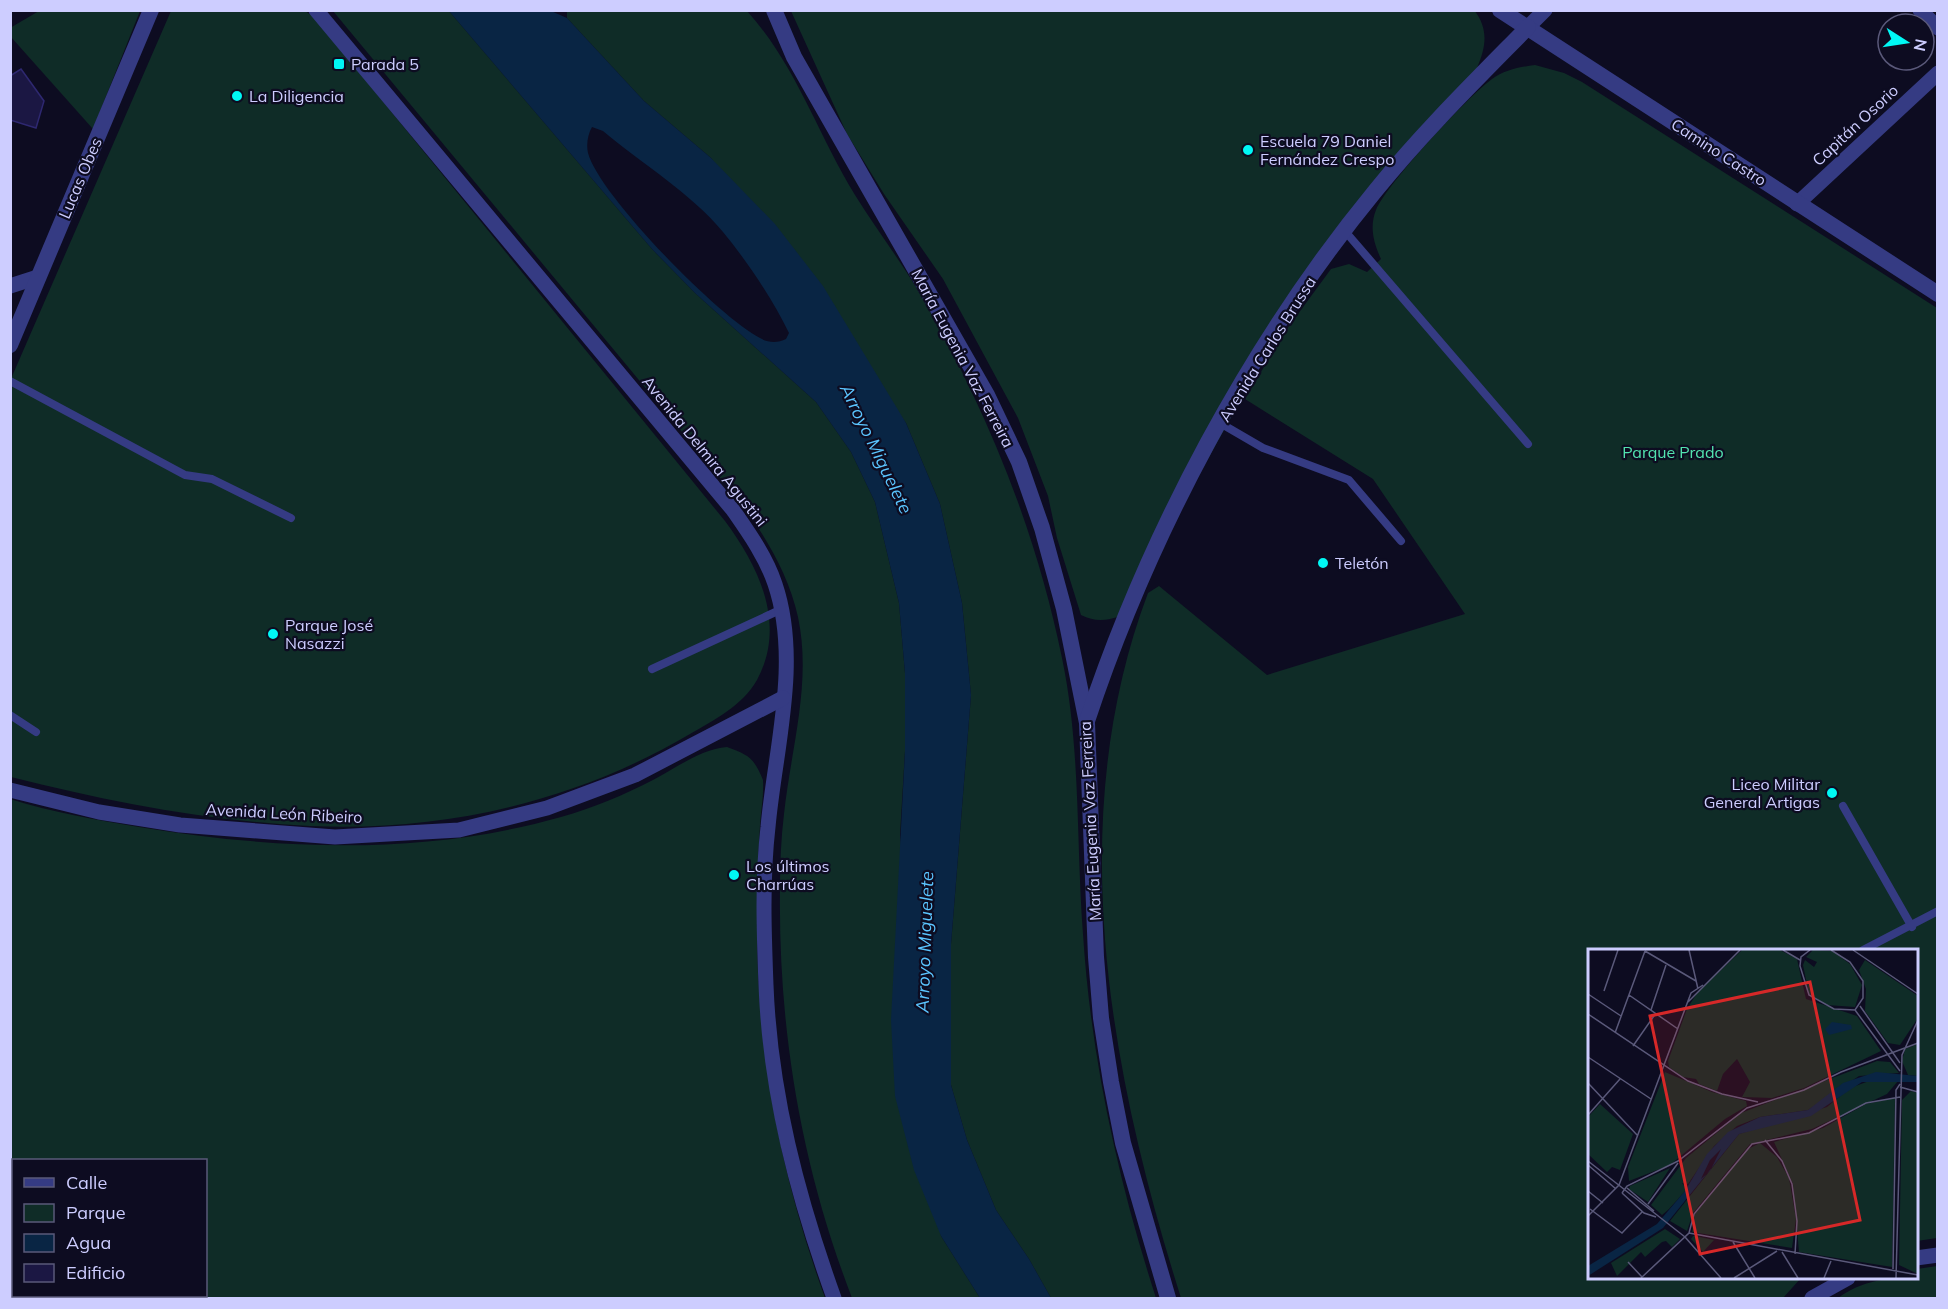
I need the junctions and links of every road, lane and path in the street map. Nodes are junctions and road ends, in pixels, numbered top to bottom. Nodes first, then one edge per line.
1 (150, 10) edge
2 (316, 10) edge
3 (774, 10) edge
4 (1500, 10) edge
5 (1545, 10) edge
6 (1920, 10) edge
7 (1528, 27) junction
8 (1938, 28) edge
9 (1938, 73) edge
10 (1797, 204) junction
11 (1344, 230) junction
12 (38, 277) junction
13 (10, 286) edge
14 (1938, 294) edge
15 (10, 345) edge
16 (10, 381) edge
17 (1220, 423) junction
18 (1528, 444) dead end
19 (291, 518) dead end
20 (1401, 541) dead end
21 (782, 609) junction
22 (652, 669) dead end
23 (783, 698) junction
24 (10, 715) edge
25 (1087, 723) junction
26 (36, 732) dead end
27 (10, 790) edge
28 (1844, 806) dead end
29 (1938, 911) edge
30 (1912, 927) junction
31 (1867, 949) edge
32 (1938, 1255) edge
33 (1918, 1258) edge
34 (1846, 1279) edge
35 (834, 1299) edge
36 (1168, 1299) edge
37 (1812, 1299) edge

1 - 12 street, Lucas Obes
2 - 21 street, Avenida Delmira Agustini
3 - 25 street, María Eugenia Vaz Ferreira
4 - 7 street, Camino Castro
5 - 7 street
6 - 8 street
7 - 10 street, Camino Castro
7 - 11 street, Avenida Carlos Brussa
9 - 10 street, Capitán Osorio
10 - 14 street, Camino Castro
11 - 17 street, Avenida Carlos Brussa
11 - 18 lane
12 - 13 street
12 - 15 street, Lucas Obes
16 - 19 lane
17 - 20 lane
17 - 25 street, Avenida Carlos Brussa
21 - 22 lane
21 - 23 street, Avenida Delmira Agustini
23 - 27 street, Avenida León Ribeiro
23 - 35 street, Avenida Delmira Agustini
24 - 26 lane
25 - 36 street, María Eugenia Vaz Ferreira
28 - 30 lane
29 - 30 lane
30 - 31 lane
32 - 33 street
34 - 37 street

